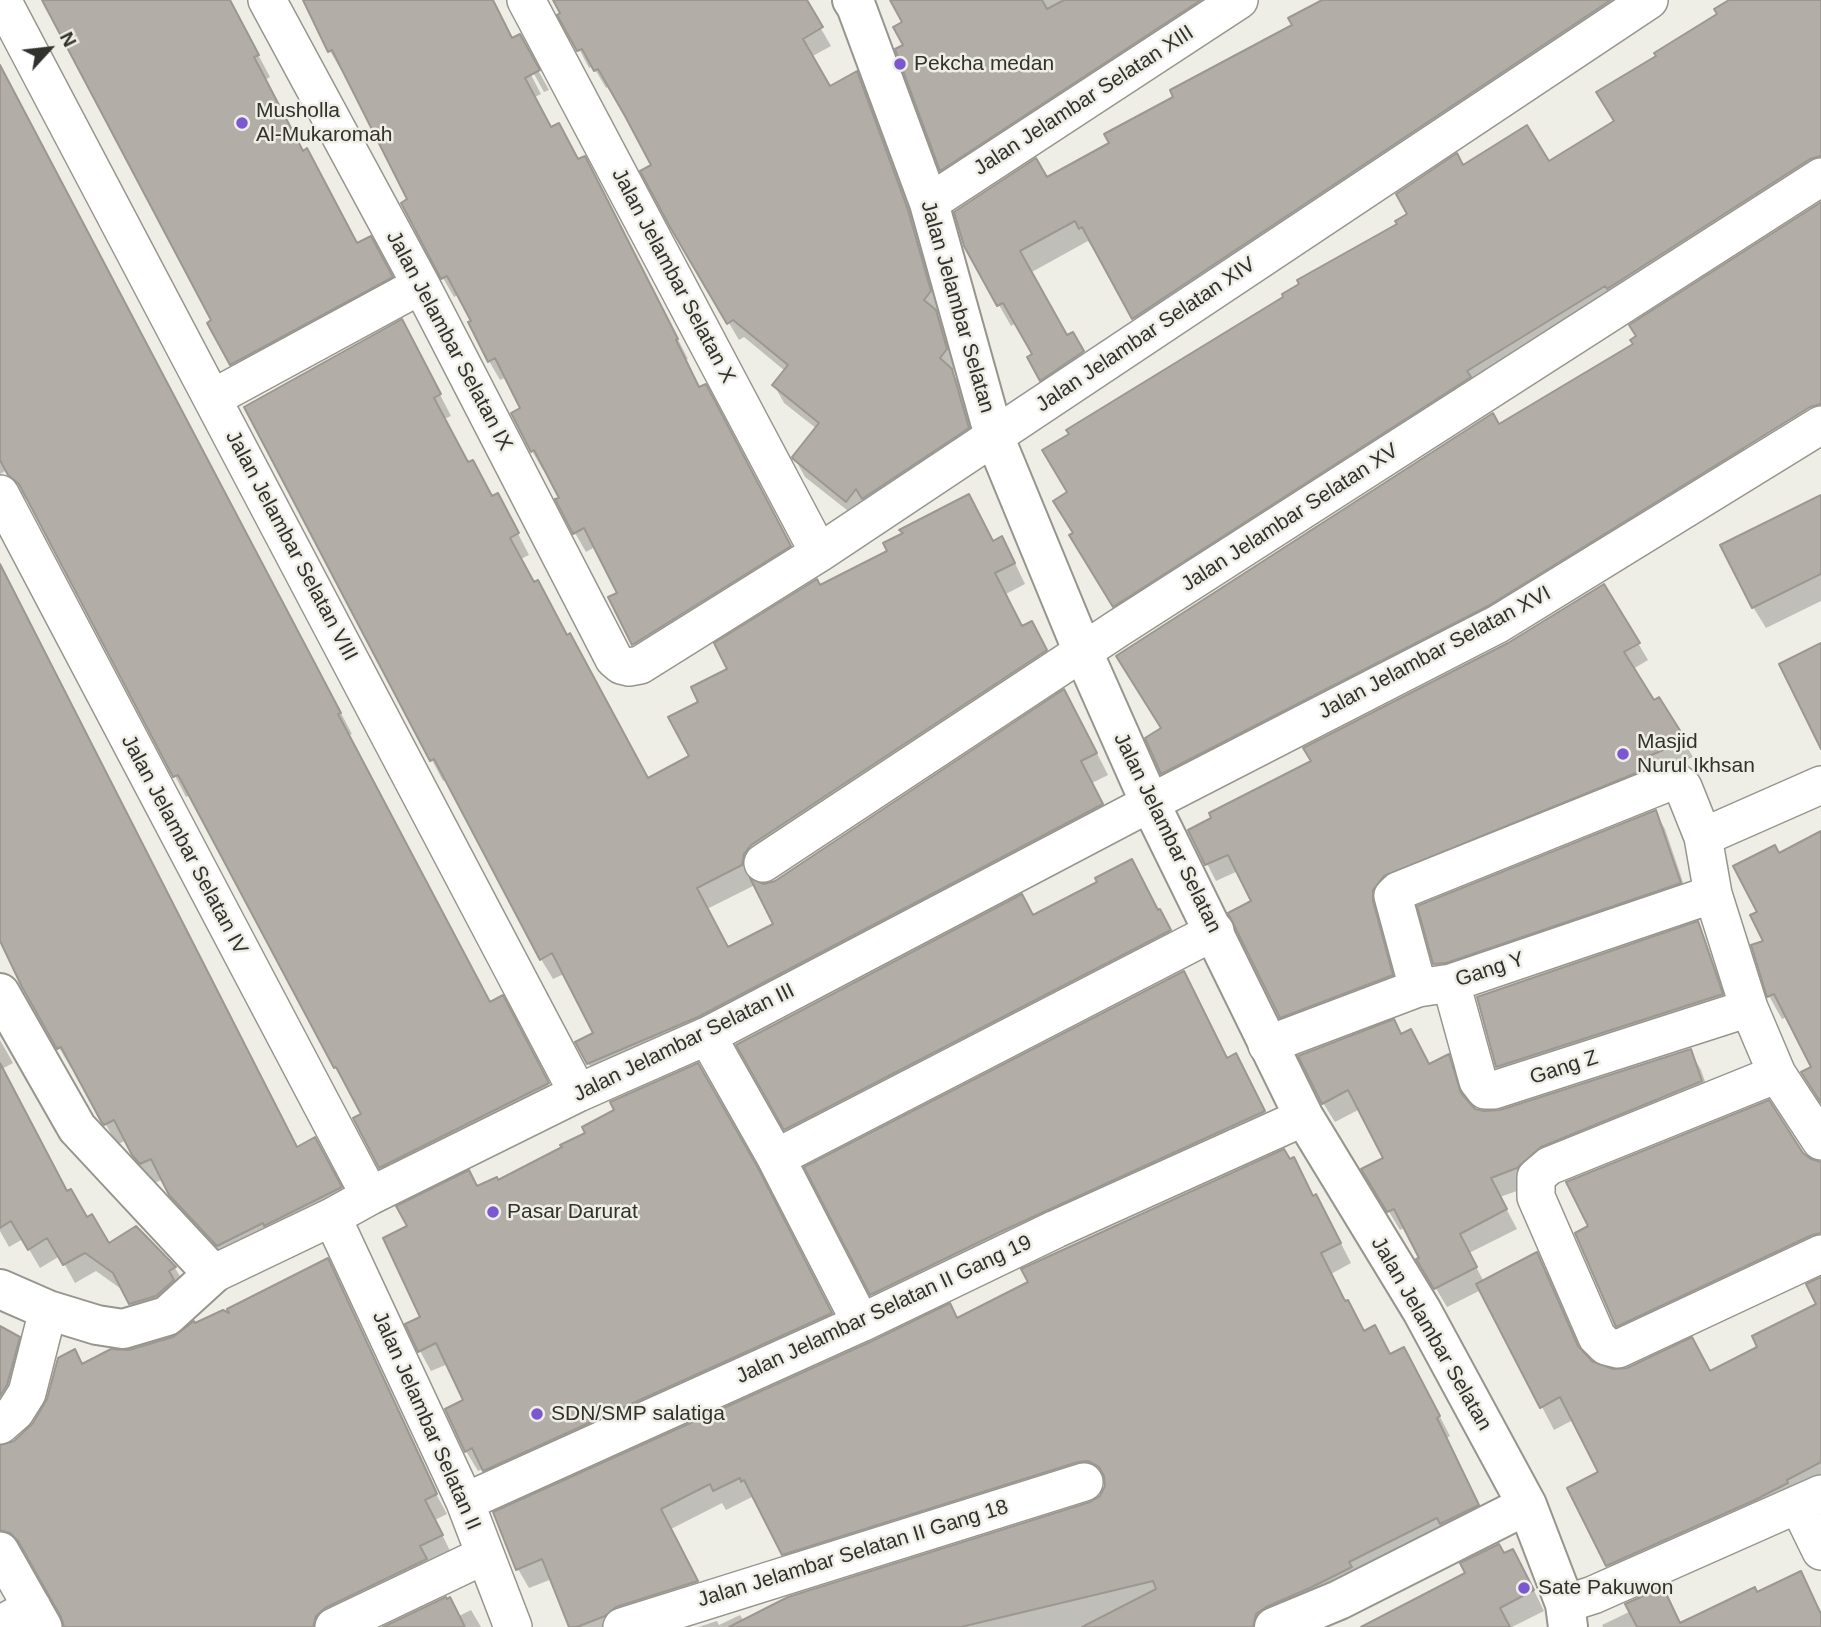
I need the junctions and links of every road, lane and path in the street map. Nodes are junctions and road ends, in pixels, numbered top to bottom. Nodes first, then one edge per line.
1 (2, 0) edge
2 (267, 0) edge
3 (526, 0) edge
4 (1239, 0) edge
5 (1649, 0) edge
6 (858, 2) edge
7 (1821, 177) edge
8 (929, 203) junction
9 (421, 285) junction
10 (213, 398) junction
11 (1821, 425) edge
12 (994, 436) junction
13 (0, 494) edge
14 (820, 553) junction
15 (1083, 652) junction
16 (640, 665) joint
17 (1821, 785) edge
18 (1150, 803) junction
19 (1703, 836) junction
20 (763, 863) dead end
21 (1713, 894) junction
22 (1214, 931) junction
23 (1435, 986) junction
24 (0, 993) edge
25 (1749, 1008) junction
26 (707, 1036) junction
27 (1267, 1045) junction
28 (1777, 1074) junction
29 (578, 1093) junction
30 (1304, 1117) junction
31 (1821, 1141) edge
32 (776, 1158) junction
33 (370, 1196) junction
34 (332, 1217) junction
35 (1821, 1254) edge
36 (213, 1273) junction
37 (0, 1289) edge
38 (48, 1310) junction
39 (861, 1323) junction
40 (0, 1425) edge
41 (1084, 1482) dead end
42 (1810, 1499) edge
43 (465, 1502) junction
44 (1527, 1505) junction
45 (0, 1551) edge
46 (1821, 1551) edge
47 (485, 1555) junction
48 (1567, 1616) edge
49 (37, 1617) edge
50 (0, 1625) edge
51 (334, 1627) edge
52 (513, 1627) edge
53 (622, 1627) edge
54 (1274, 1627) edge

1 - 10 street, Jalan Jelambar Selatan VIII
2 - 9 street, Jalan Jelambar Selatan IX
3 - 14 street, Jalan Jelambar Selatan X
4 - 8 street, Jalan Jelambar Selatan XIII
5 - 12 street, Jalan Jelambar Selatan XIV
6 - 8 street, Jalan Jelambar Selatan
7 - 15 street, Jalan Jelambar Selatan XV
8 - 12 street, Jalan Jelambar Selatan
9 - 10 street
9 - 16 street, Jalan Jelambar Selatan IX
10 - 29 street, Jalan Jelambar Selatan VIII
11 - 18 street, Jalan Jelambar Selatan XVI
12 - 14 street, Jalan Jelambar Selatan XIV
12 - 15 street, Jalan Jelambar Selatan
13 - 33 street, Jalan Jelambar Selatan IV
14 - 16 street, Jalan Jelambar Selatan XIV
15 - 18 street, Jalan Jelambar Selatan
15 - 20 street, Jalan Jelambar Selatan XV
17 - 19 street
18 - 22 street, Jalan Jelambar Selatan
18 - 26 street, Jalan Jelambar Selatan III
19 - 21 street
19 - 23 street
21 - 23 street, Gang Y
21 - 25 street
22 - 27 street, Jalan Jelambar Selatan
22 - 32 street
23 - 25 street, Gang Z
23 - 27 street, Gang Y
24 - 36 street
25 - 28 street
26 - 29 street, Jalan Jelambar Selatan III
26 - 32 street
27 - 30 street, Jalan Jelambar Selatan
28 - 31 street
28 - 35 street
29 - 33 street, Jalan Jelambar Selatan III
30 - 39 street, Jalan Jelambar Selatan II Gang 19
30 - 44 street, Jalan Jelambar Selatan
32 - 39 street
33 - 34 street, Jalan Jelambar Selatan III
34 - 36 street, Jalan Jelambar Selatan III
34 - 43 street, Jalan Jelambar Selatan II
36 - 38 street
37 - 38 street
38 - 40 street
39 - 43 street, Jalan Jelambar Selatan II Gang 19
41 - 53 street, Jalan Jelambar Selatan II Gang 18
42 - 46 street
42 - 48 street
43 - 47 street, Jalan Jelambar Selatan II
44 - 48 street, Jalan Jelambar Selatan
44 - 54 street
45 - 49 street
47 - 51 street
47 - 52 street, Jalan Jelambar Selatan II
49 - 50 street

